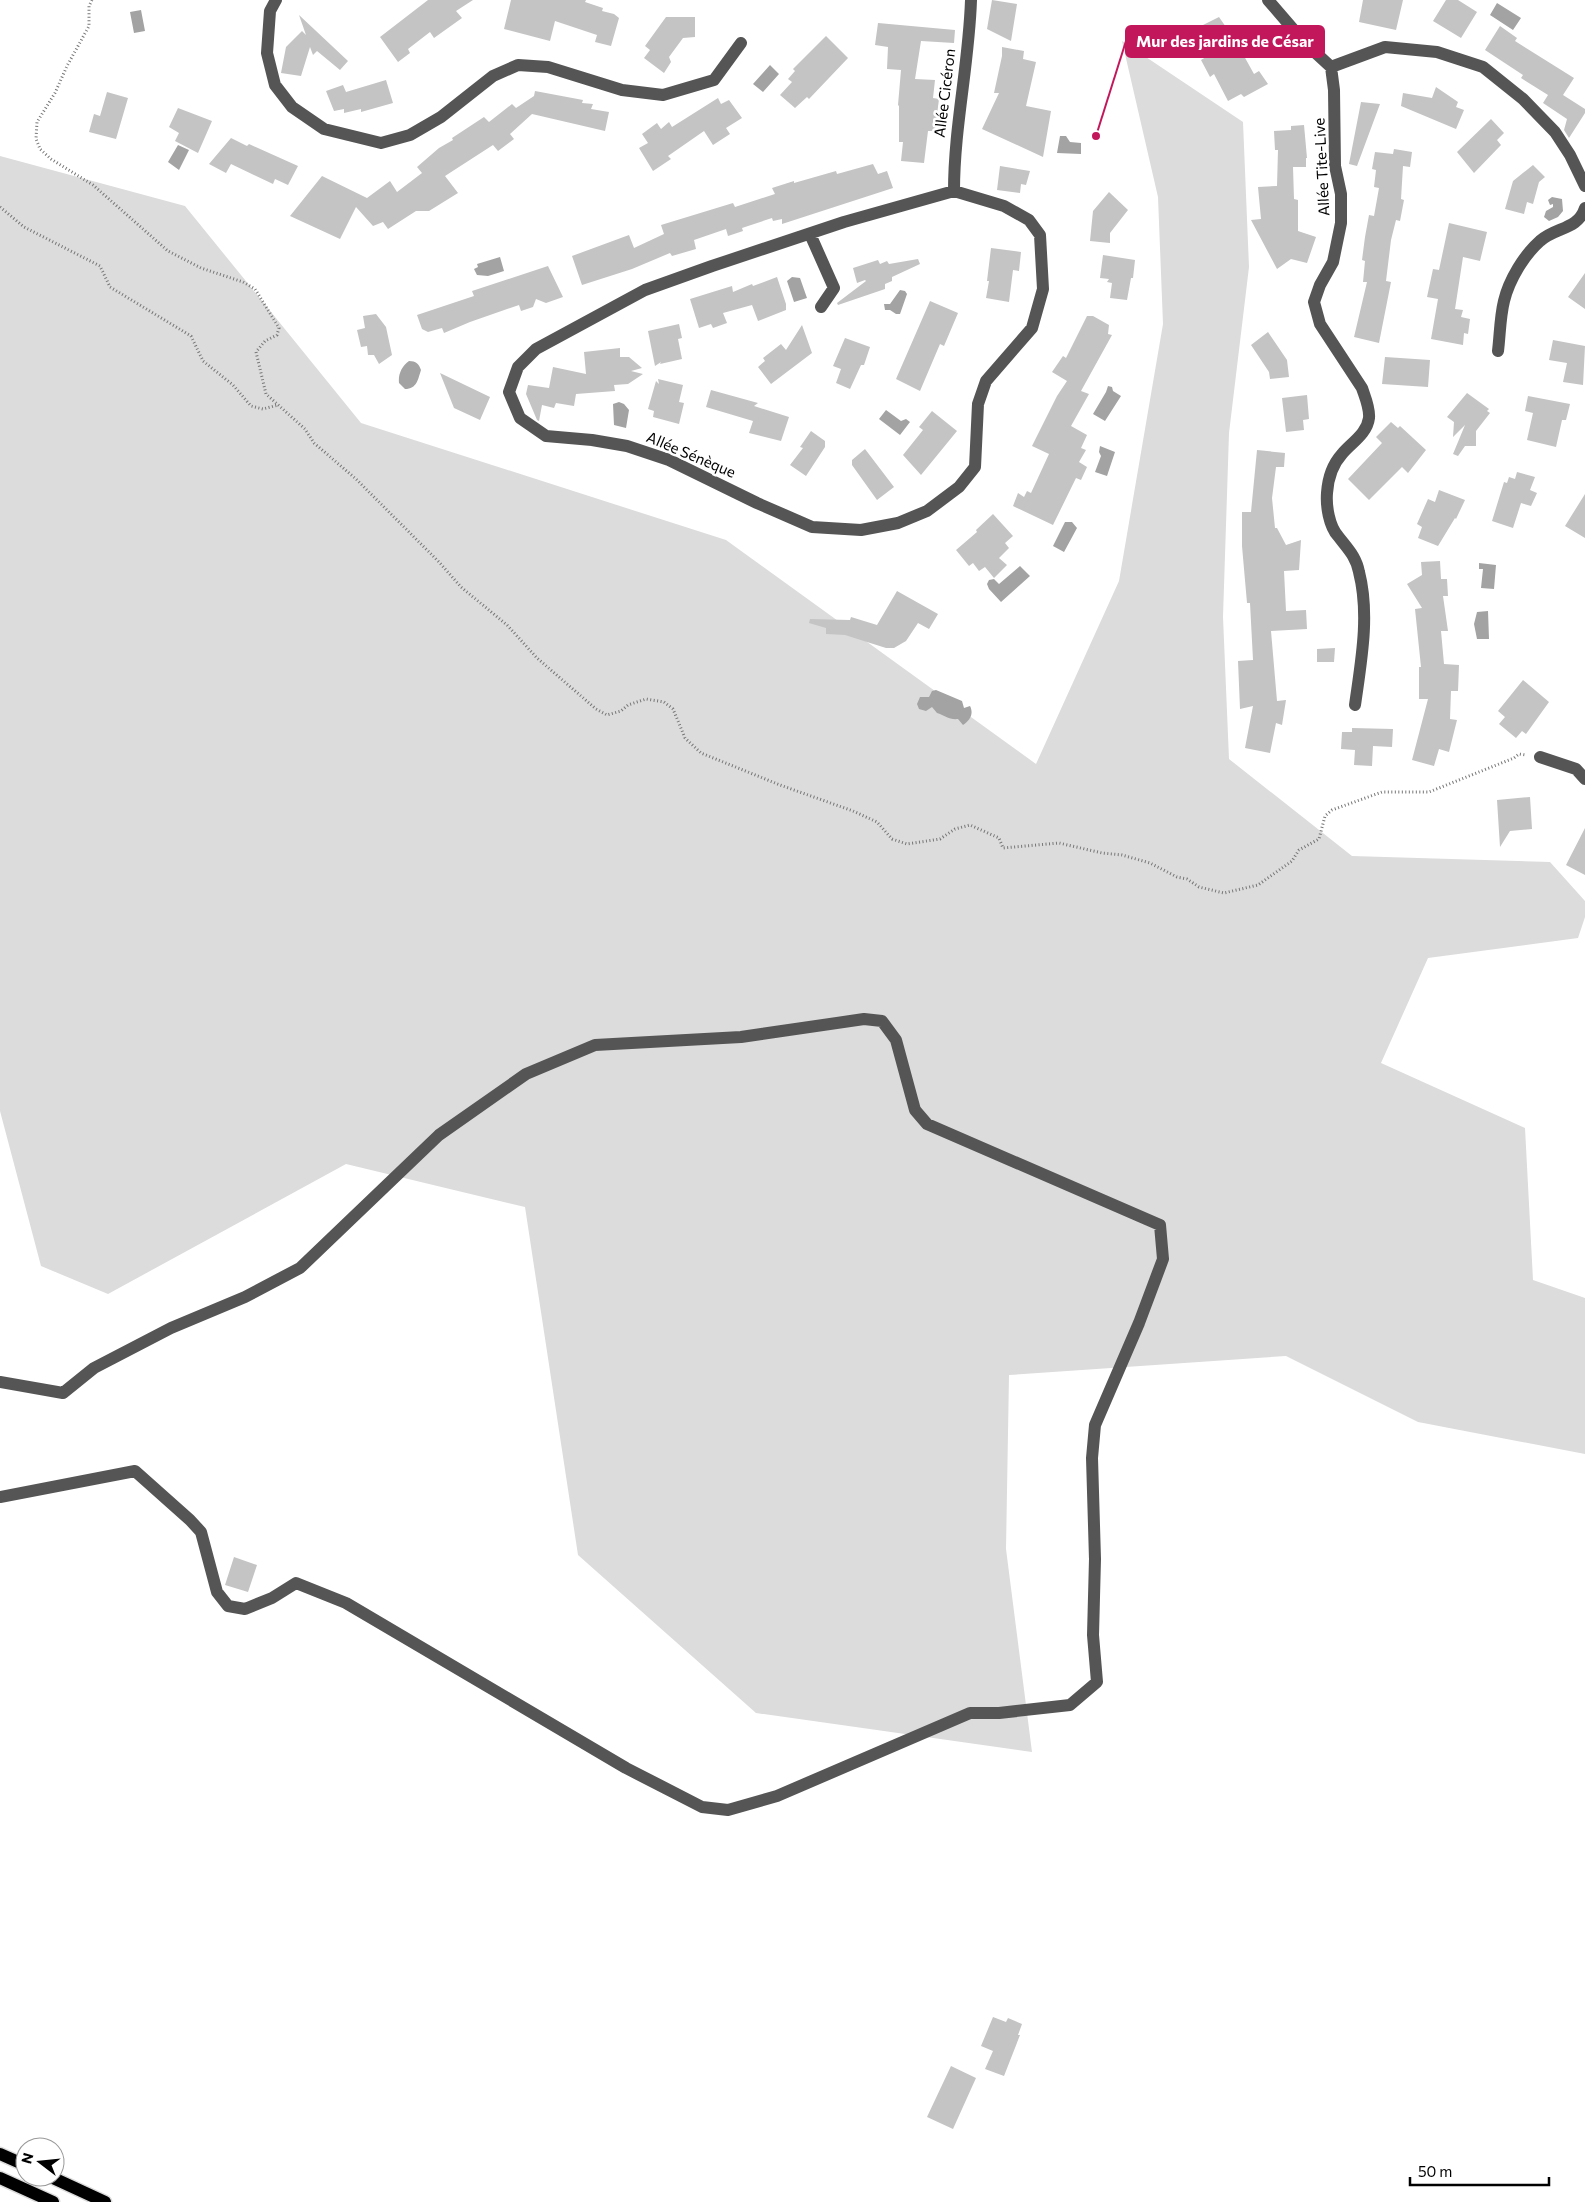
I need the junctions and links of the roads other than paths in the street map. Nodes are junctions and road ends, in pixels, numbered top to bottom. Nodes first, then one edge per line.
1 (276, 0) edge
2 (971, 0) edge
3 (1268, 0) edge
4 (741, 43) dead end
5 (1331, 67) junction
6 (1585, 186) edge
7 (954, 190) junction
8 (1585, 208) edge
9 (810, 234) junction
10 (821, 307) dead end
11 (1498, 351) dead end
12 (1355, 705) dead end
13 (1540, 757) road end
14 (1585, 778) edge
15 (0, 1382) edge
16 (0, 1497) edge
17 (0, 2154) edge
18 (15, 2161) edge
19 (0, 2178) edge
20 (65, 2184) edge
21 (53, 2202) edge
22 (105, 2202) edge

1 - 4 street
2 - 7 street, Allée Cicéron
3 - 5 street
5 - 6 street
5 - 12 street, Allée Tite-Live
7 - 9 street, Allée Sénèque
7 - 9 street, Allée Sénèque
8 - 11 street
9 - 10 street
13 - 14 street
15 - 16 street
17 - 18 main road
19 - 21 main road
20 - 22 main road

